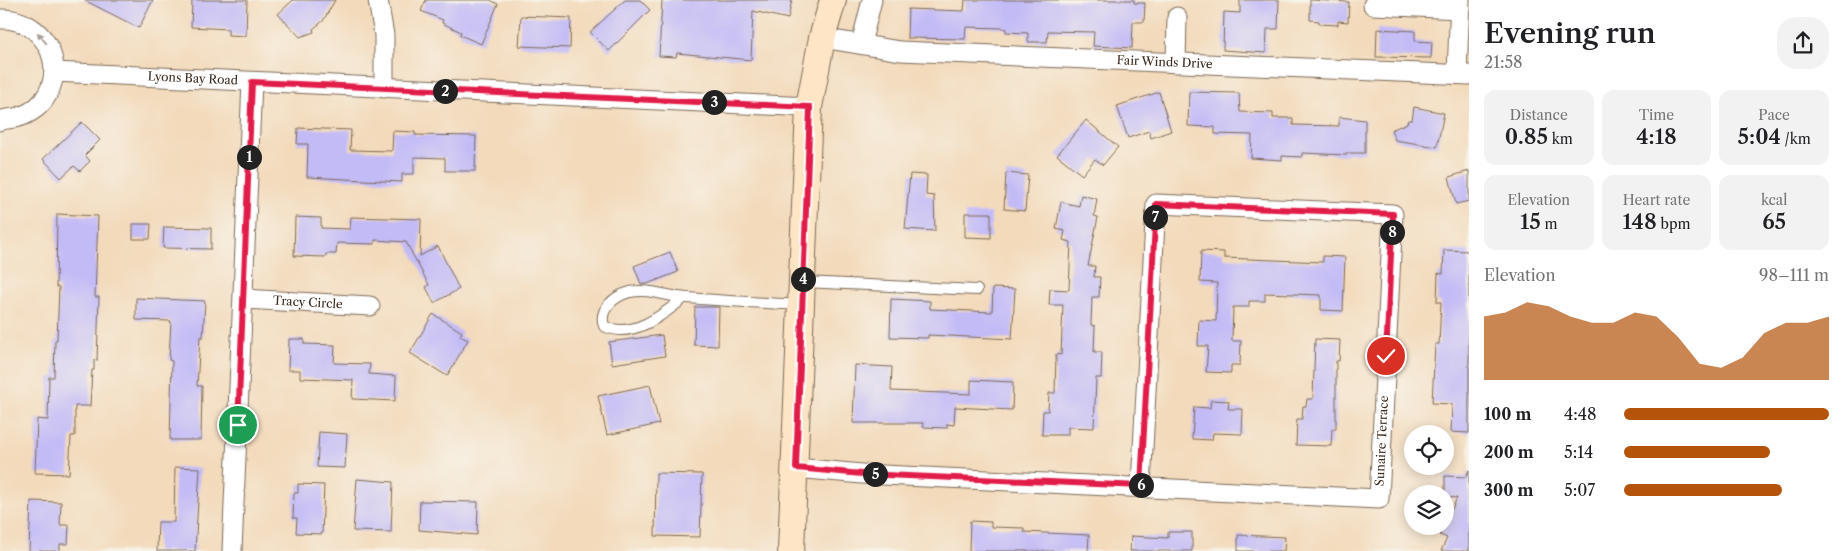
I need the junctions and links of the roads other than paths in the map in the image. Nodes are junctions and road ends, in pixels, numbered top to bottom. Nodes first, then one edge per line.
1 (378, 0) edge
2 (833, 0) edge
3 (872, 0) edge
4 (1374, 5) dead end
5 (1460, 5) edge
6 (1177, 17) dead end
7 (0, 20) edge
8 (822, 38) junction
9 (861, 44) junction
10 (1176, 63) junction
11 (54, 72) junction
12 (1463, 75) edge
13 (252, 82) junction
14 (384, 88) junction
15 (810, 107) junction
16 (0, 120) edge
17 (977, 290) dead end
18 (802, 294) junction
19 (684, 298) junction
20 (244, 299) junction
21 (370, 306) dead end
22 (796, 468) junction
23 (1141, 486) junction
24 (232, 551) edge
25 (791, 551) edge

1 - 14 street
2 - 8 street
3 - 9 street
4 - 5 street
5 - 12 street
6 - 10 street
11 -> 7 street
8 - 9 street, Fair Winds Drive
8 - 15 street
9 - 10 street, Fair Winds Drive
10 - 12 street, Fair Winds Drive
11 - 13 street, Lyons Bay Road
11 - 16 street
13 - 14 street, Lyons Bay Road
13 - 20 street
14 - 15 street, Lyons Bay Road
15 - 18 street
17 - 18 lane
18 - 19 lane
18 - 22 street
19 - 19 lane
20 - 21 street, Tracy Circle
20 - 24 street
22 - 23 street, Sunaire Terrace
22 - 25 street
23 - 23 street, Sunaire Terrace

